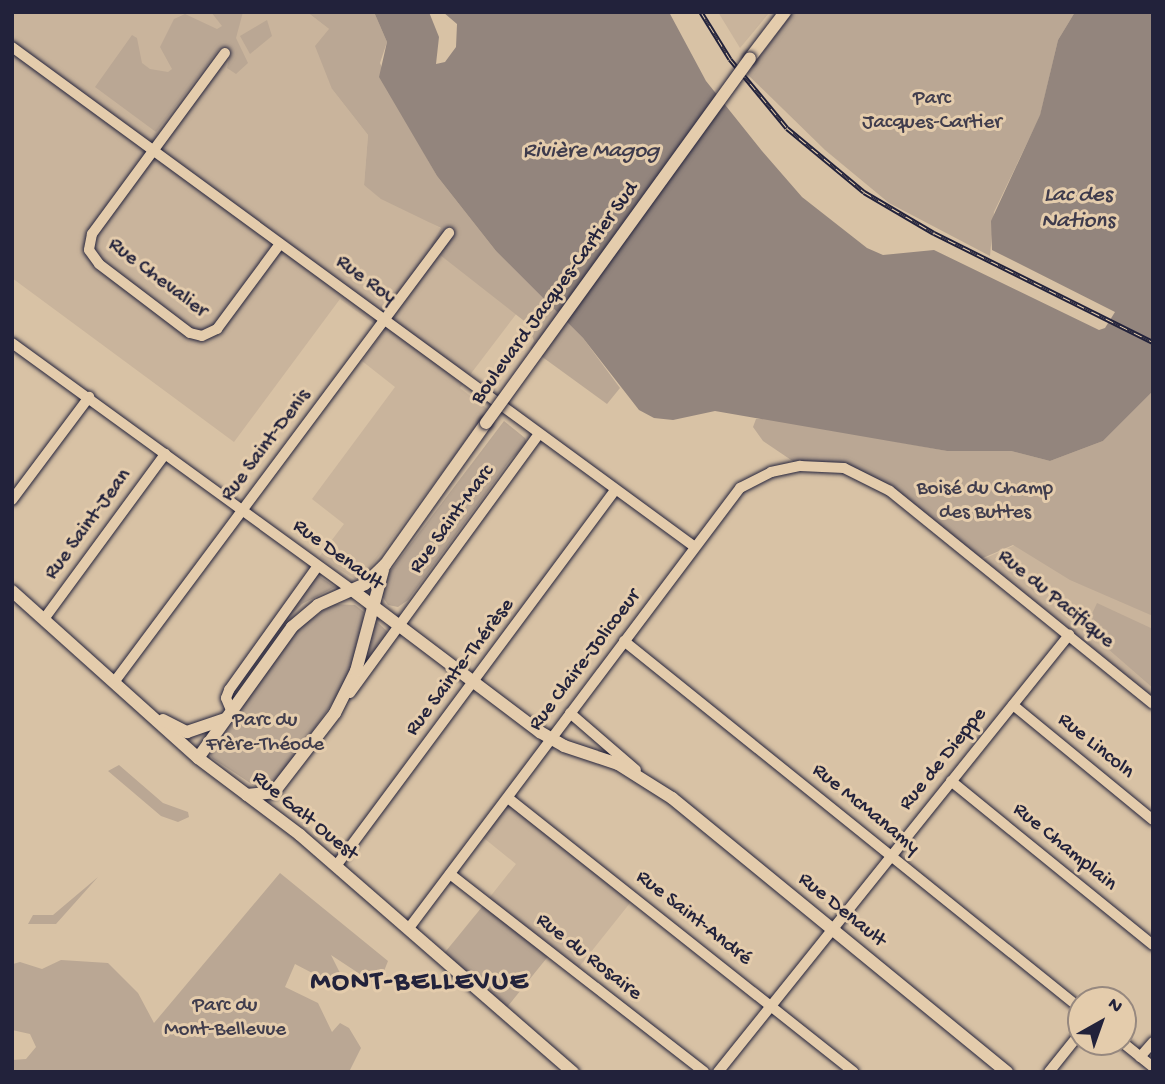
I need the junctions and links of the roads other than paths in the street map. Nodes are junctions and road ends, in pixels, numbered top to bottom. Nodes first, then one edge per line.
1 (785, 12) edge
2 (12, 47) edge
3 (225, 53) dead end
4 (153, 149) junction
5 (449, 233) dead end
6 (280, 244) junction
7 (385, 319) junction
8 (12, 343) edge
9 (89, 397) junction
10 (538, 436) junction
11 (165, 454) junction
12 (824, 466) joint
13 (615, 491) junction
14 (12, 500) edge
15 (242, 512) junction
16 (695, 547) junction
17 (385, 565) junction
18 (317, 567) junction
19 (352, 590) junction
20 (12, 591) edge
21 (372, 605) junction
22 (44, 619) junction
23 (399, 626) junction
24 (1069, 635) junction
25 (624, 641) junction
26 (115, 681) junction
27 (473, 683) junction
28 (1153, 704) edge
29 (1013, 705) junction
30 (145, 708) junction
31 (335, 713) junction
32 (570, 713) junction
33 (227, 715) junction
34 (551, 739) junction
35 (198, 758) junction
36 (650, 782) junction
37 (951, 782) junction
38 (247, 795) junction
39 (508, 798) junction
40 (1153, 820) edge
41 (891, 856) junction
42 (336, 866) junction
43 (450, 874) junction
44 (410, 928) junction
45 (833, 928) junction
46 (1153, 945) edge
47 (1067, 998) edge
48 (772, 1005) junction
49 (1153, 1042) edge
50 (1067, 1050) edge
51 (1137, 1054) edge
52 (1140, 1057) junction
53 (1153, 1067) edge
54 (573, 1072) edge
55 (704, 1072) edge
56 (718, 1072) edge
57 (854, 1072) edge
58 (1007, 1072) edge
59 (1049, 1072) edge

1 - 17 main road, Boulevard Jacques-Cartier Sud, bridge
2 - 4 street, Rue Roy
3 - 4 street
4 - 6 street, Rue Roy
4 - 6 street, Rue Chevalier
5 - 7 street, Rue Saint-Denis
6 - 7 street, Rue Roy
7 - 10 street, Rue Roy
7 - 15 street, Rue Saint-Denis
8 - 9 street, Rue Denault
9 - 11 street, Rue Denault
9 - 14 street
10 - 13 street, Rue Roy
10 - 23 street, Rue Saint-Marc
11 - 15 street, Rue Denault
11 - 22 street, Rue Saint-Jean
12 - 16 street, Rue Claire-Jolicoeur
12 - 24 street, Rue du Pacifique
13 - 16 street, Rue Roy
13 - 27 street, Rue Sainte-Thérèse
15 - 18 street, Rue Denault
15 - 26 street, Rue Saint-Denis
16 - 25 street, Rue Claire-Jolicoeur
17 - 19 main road, Boulevard Jacques-Cartier Sud
17 - 21 main road, Boulevard Jacques-Cartier Sud
18 - 19 street, Rue Denault
18 - 33 street
19 - 21 main road, Rue Denault
19 - 33 main road, Boulevard Jacques-Cartier Sud
20 - 22 main road, Rue Galt Ouest
21 - 23 main road, Rue Denault
21 - 31 main road, Boulevard Jacques-Cartier Sud
22 - 26 main road, Rue Galt Ouest
23 - 27 main road, Rue Denault
23 - 31 street, Rue Saint-Marc
24 - 28 street, Rue du Pacifique
24 - 29 street, Rue de Dieppe
25 - 32 street, Rue Claire-Jolicoeur
25 - 41 street, Rue McManamy
26 - 30 main road, Rue Galt Ouest
27 - 34 main road, Rue Denault
27 - 42 street, Rue Sainte-Thérèse
29 - 37 street, Rue de Dieppe
29 - 40 street, Rue Lincoln
30 - 33 main road
30 - 35 main road, Rue Galt Ouest
31 - 38 main road, Boulevard Jacques-Cartier Sud
32 - 34 street, Rue Claire-Jolicoeur
32 - 36 street, Rue Denault
33 - 35 main road, Boulevard Jacques-Cartier Sud
34 - 36 main road, Rue Denault
34 - 39 street, Rue Claire-Jolicoeur
35 - 38 main road, Rue Galt Ouest
36 - 45 main road, Rue Denault
37 - 41 street, Rue de Dieppe
37 - 46 street, Rue Champlain
38 - 42 main road, Rue Galt Ouest
39 - 43 street, Rue Claire-Jolicoeur
39 - 48 street, Rue Saint-André
41 - 45 street, Rue de Dieppe
41 - 47 street, Rue McManamy
42 - 44 main road, Rue Galt Ouest
43 - 44 street, Rue Claire-Jolicoeur
43 - 55 street, Rue du Rosaire
44 - 54 main road, Rue Galt Ouest
45 - 48 street, Rue de Dieppe
45 - 58 main road, Rue Denault
48 - 56 street, Rue de Dieppe
48 - 57 street, Rue Saint-André
49 - 52 street
50 - 59 street
51 - 52 street
52 - 53 street

